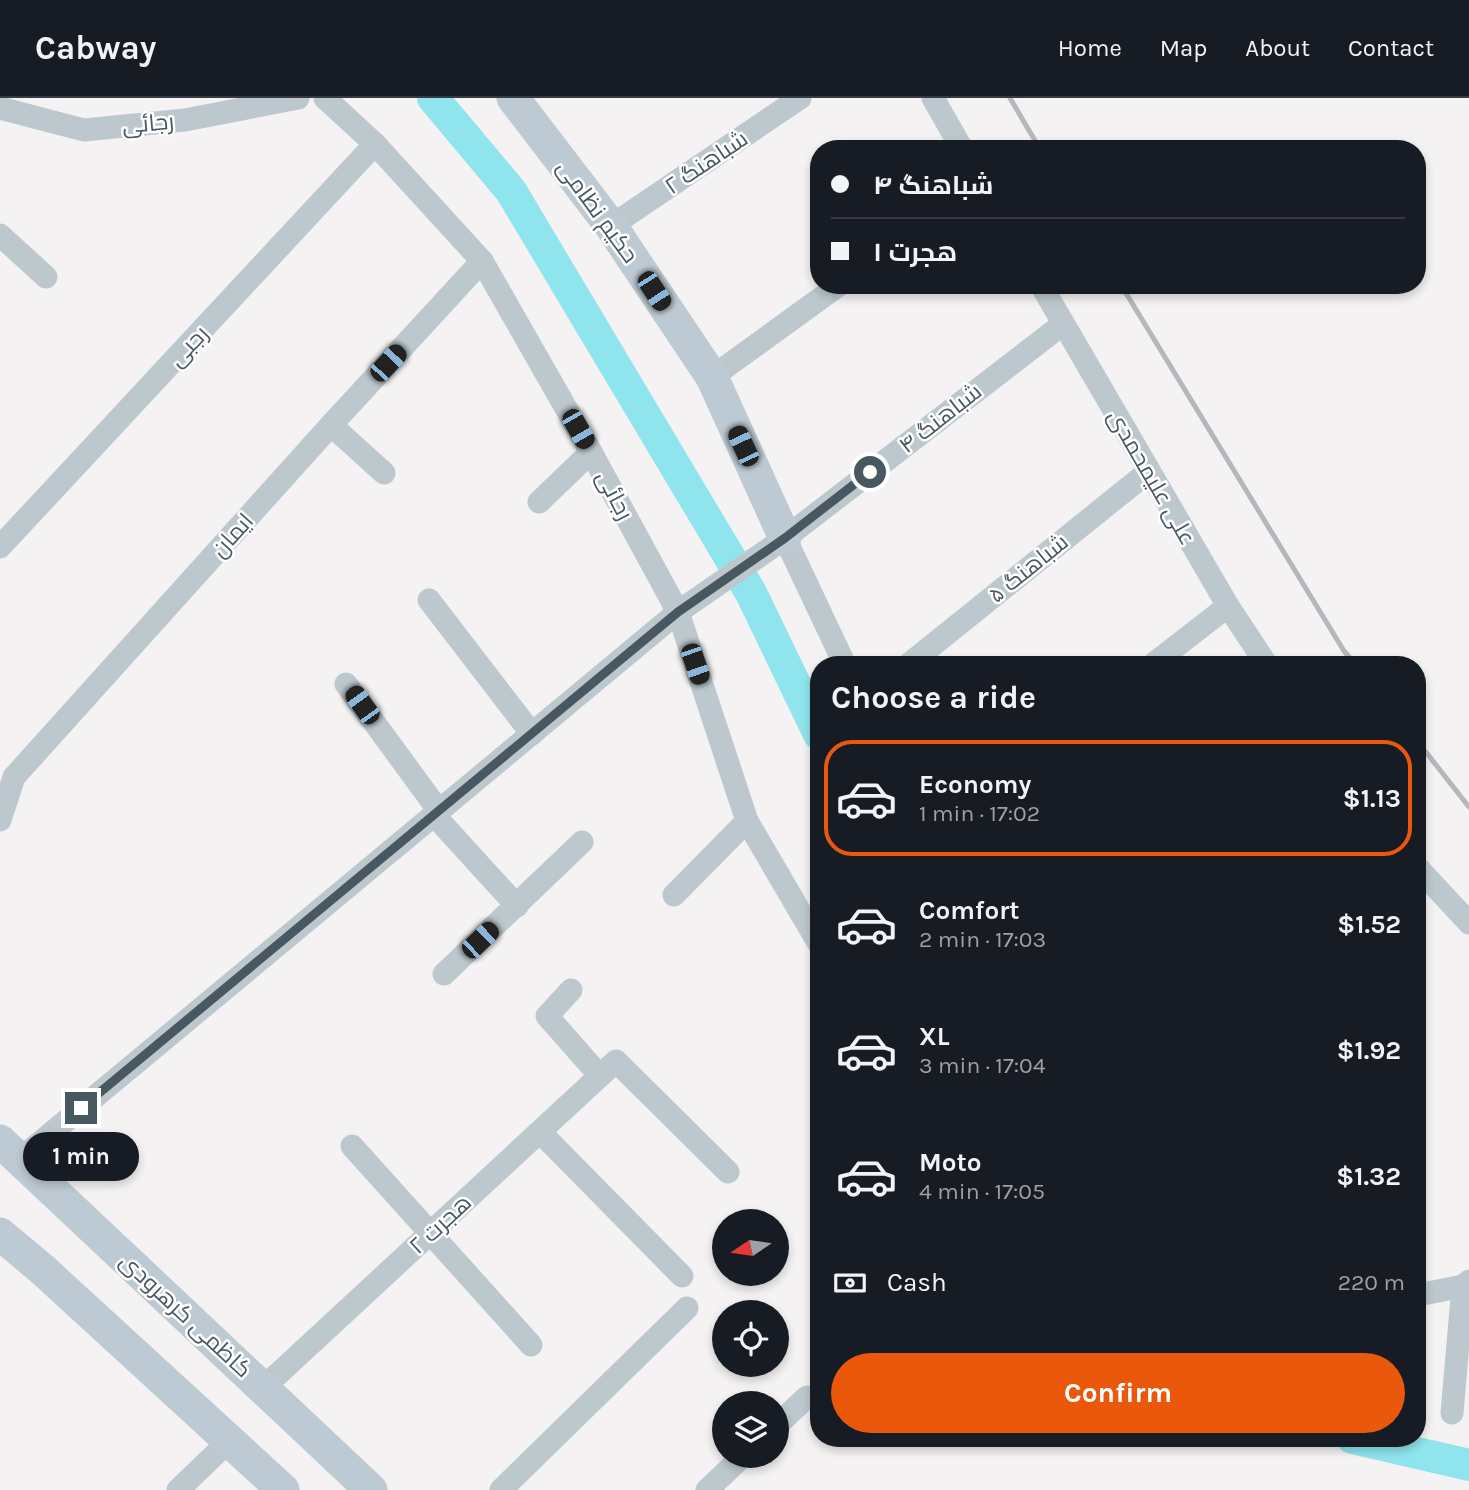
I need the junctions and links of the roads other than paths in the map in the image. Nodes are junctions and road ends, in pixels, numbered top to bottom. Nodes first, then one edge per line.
1 (298, 98) edge
2 (325, 98) edge
3 (514, 98) edge
4 (800, 98) edge
5 (933, 98) edge
6 (0, 108) edge
7 (957, 140) edge
8 (375, 144) junction
9 (611, 226) junction
10 (0, 234) edge
11 (482, 261) junction
12 (46, 277) dead end
13 (827, 294) edge
14 (1046, 294) edge
15 (1063, 324) junction
16 (712, 377) junction
17 (331, 425) junction
18 (592, 452) junction
19 (1148, 472) junction
20 (384, 473) dead end
21 (539, 502) dead end
22 (777, 543) junction
23 (0, 547) edge
24 (429, 600) dead end
25 (1228, 606) junction
26 (678, 612) junction
27 (840, 656) edge
28 (919, 656) edge
29 (1164, 656) edge
30 (1261, 656) edge
31 (346, 684) dead end
32 (532, 734) junction
33 (437, 813) junction
34 (0, 820) edge
35 (747, 821) junction
36 (582, 842) dead end
37 (1426, 879) edge
38 (674, 895) dead end
39 (517, 906) junction
40 (1469, 923) edge
41 (810, 929) edge
42 (444, 974) dead end
43 (571, 990) dead end
44 (608, 1068) junction
45 (540, 1132) junction
46 (352, 1146) dead end
47 (10, 1150) edge
48 (728, 1172) dead end
49 (430, 1233) junction
50 (0, 1234) edge
51 (682, 1276) dead end
52 (1466, 1284) edge
53 (1426, 1292) edge
54 (687, 1308) dead end
55 (531, 1345) dead end
56 (263, 1388) junction
57 (807, 1397) dead end
58 (1452, 1412) dead end
59 (789, 1414) edge
60 (230, 1440) junction
61 (730, 1468) edge
62 (178, 1490) edge
63 (283, 1490) edge
64 (371, 1490) edge
65 (501, 1490) edge
66 (707, 1490) edge

1 - 6 street, رجائی
2 - 8 street, رجائی
3 - 9 main road, حکیم نظامی
4 - 9 street, شباهنگ ۲
5 - 7 street
8 - 11 street, رجائی
8 - 23 street, رجبی
9 - 16 main road, حکیم نظامی
10 - 12 street
11 - 17 street, ایمان
11 - 18 street, رجائی
13 - 16 street
14 - 15 street, علی علیمحمدی
15 - 19 street, علی علیمحمدی
15 - 22 street, شباهنگ ۴
16 - 22 main road, حکیم نظامی
17 - 20 street
17 - 34 street, ایمان
18 - 21 street
18 - 26 street, رجائی
19 - 25 street, علی علیمحمدی
19 - 28 street, شباهنگ ۵
22 - 26 street, شباهنگ ۴
22 - 27 street, حکیم نظامی
24 - 32 street
25 - 29 street
25 - 30 street, علی علیمحمدی
26 - 32 street, شباهنگ ۴
26 - 35 street, رجائی
31 - 33 street
32 - 33 street, شباهنگ ۴
33 - 39 street
33 - 47 street, شباهنگ ۴
35 - 38 street
35 - 41 street, رجائی
36 - 39 street
37 - 40 street
39 - 42 street
43 - 44 street
44 - 45 street, هجرت ۲
44 - 48 street
45 - 49 street, هجرت ۲
45 - 51 street
46 - 49 street
47 - 56 main road, کاظمی کرهرودی
49 - 55 street
49 - 56 street, هجرت ۲
50 - 60 main road
52 - 53 street
52 - 58 street
54 - 65 street
56 - 64 main road, کاظمی کرهرودی
57 - 59 street
60 - 62 street
60 - 63 main road
61 - 66 street

